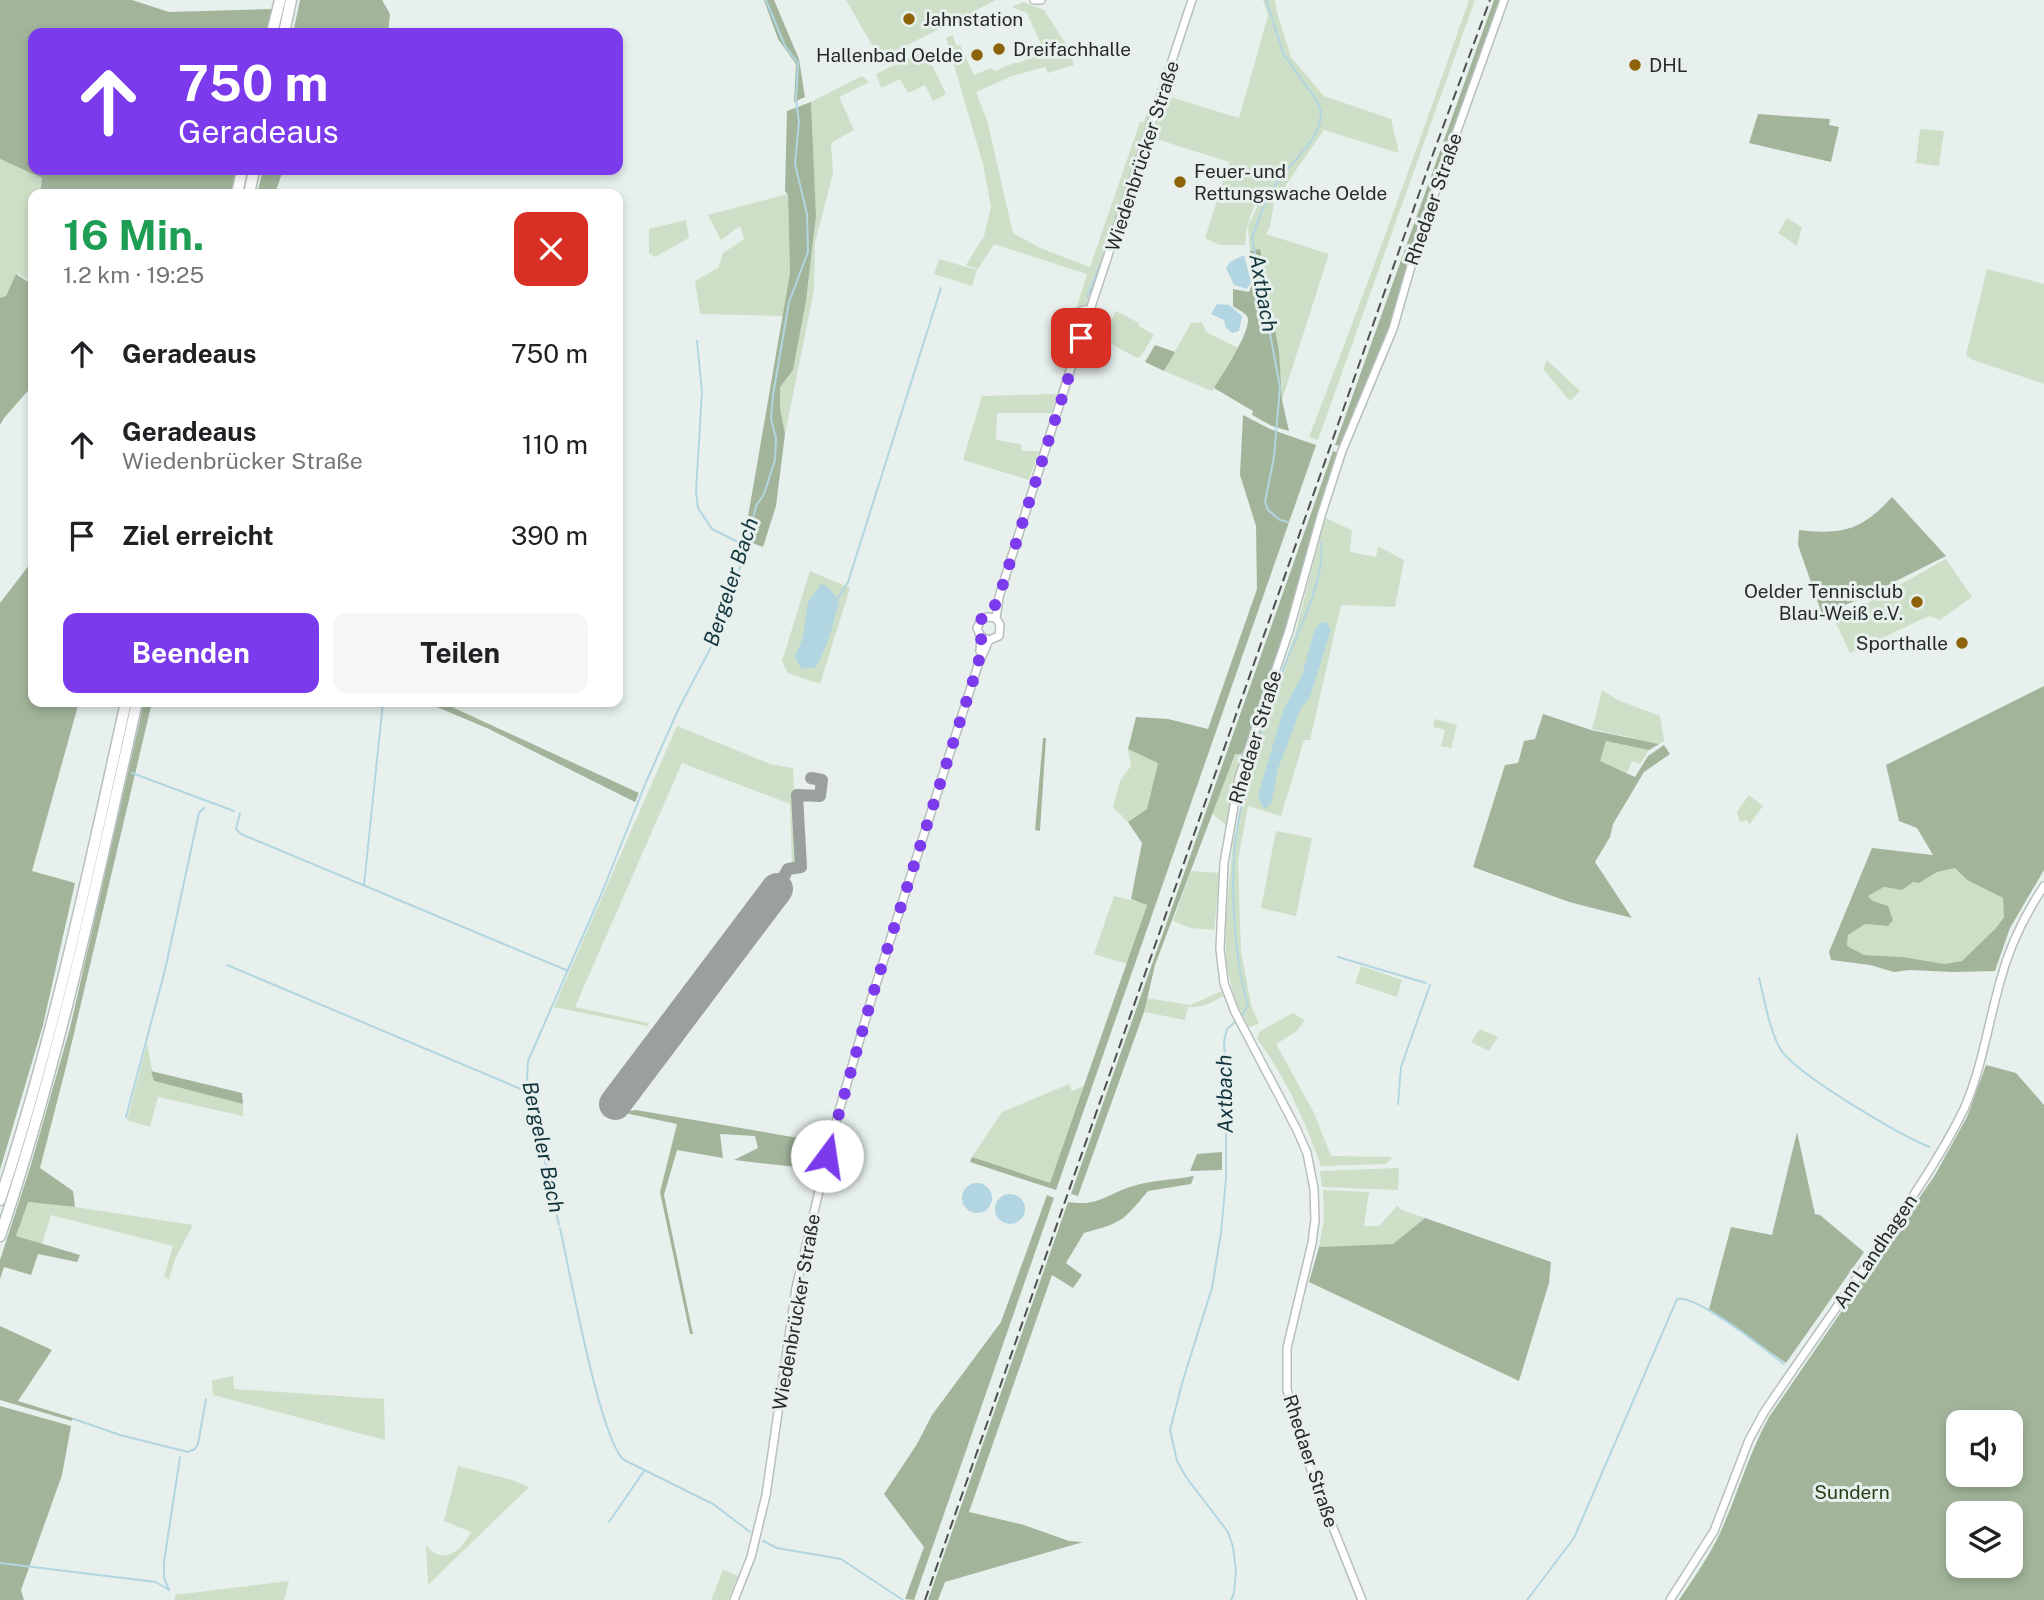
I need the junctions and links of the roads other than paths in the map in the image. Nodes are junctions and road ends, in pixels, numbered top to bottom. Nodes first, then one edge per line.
1 (279, 0) edge
2 (291, 0) edge
3 (1034, 0) edge
4 (1041, 0) edge
5 (1192, 0) edge
6 (1504, 0) edge
7 (273, 28) edge
8 (285, 28) edge
9 (1090, 310) junction
10 (1082, 333) junction
11 (993, 617) junction
12 (985, 639) junction
13 (124, 707) edge
14 (136, 707) edge
15 (2044, 886) edge
16 (0, 1200) edge
17 (0, 1236) edge
18 (734, 1600) edge
19 (1362, 1600) edge
20 (1670, 1600) edge

1 - 7 highway
2 - 8 highway
3 - 4 street
5 - 9 street, Wiedenbrücker Straße
6 - 19 street, Rhedaer Straße
9 - 10 street
9 - 10 street
10 - 11 street
11 - 12 street
11 - 12 street
12 - 18 street, Wiedenbrücker Straße
13 - 16 highway
14 - 17 highway
15 - 20 street, Am Landhagen

